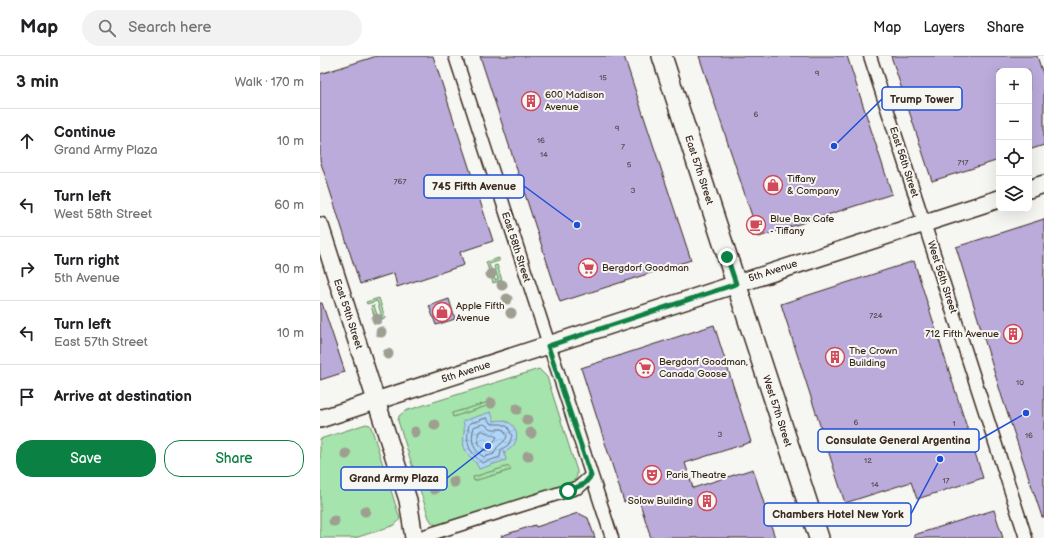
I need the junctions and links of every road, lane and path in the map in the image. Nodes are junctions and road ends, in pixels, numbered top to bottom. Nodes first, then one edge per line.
1 (455, 56) edge
2 (662, 56) edge
3 (870, 56) edge
4 (1044, 184) edge
5 (1032, 188) edge
6 (996, 199) edge
7 (924, 222) junction
8 (320, 226) edge
9 (736, 284) junction
10 (548, 346) junction
11 (376, 401) junction
12 (320, 419) edge
13 (591, 476) junction
14 (414, 538) edge
15 (418, 538) edge
16 (612, 538) edge
17 (819, 538) edge
18 (1026, 538) edge

1 - 10 street, East 58th Street
2 - 9 main road, East 57th Street
3 - 7 street, East 56th Street
4 - 5 main road
6 - 7 main road, 5th Avenue
7 - 9 main road, 5th Avenue
7 - 18 street, West 56th Street
8 - 11 main road, East 59th Street
9 - 10 main road, 5th Avenue
9 - 17 main road, West 57th Street
10 - 11 main road, 5th Avenue
10 - 13 street, East 58th Street
11 - 12 main road, 5th Avenue
11 - 14 main road, East 59th Street
13 - 15 street
13 - 16 street, East 58th Street

